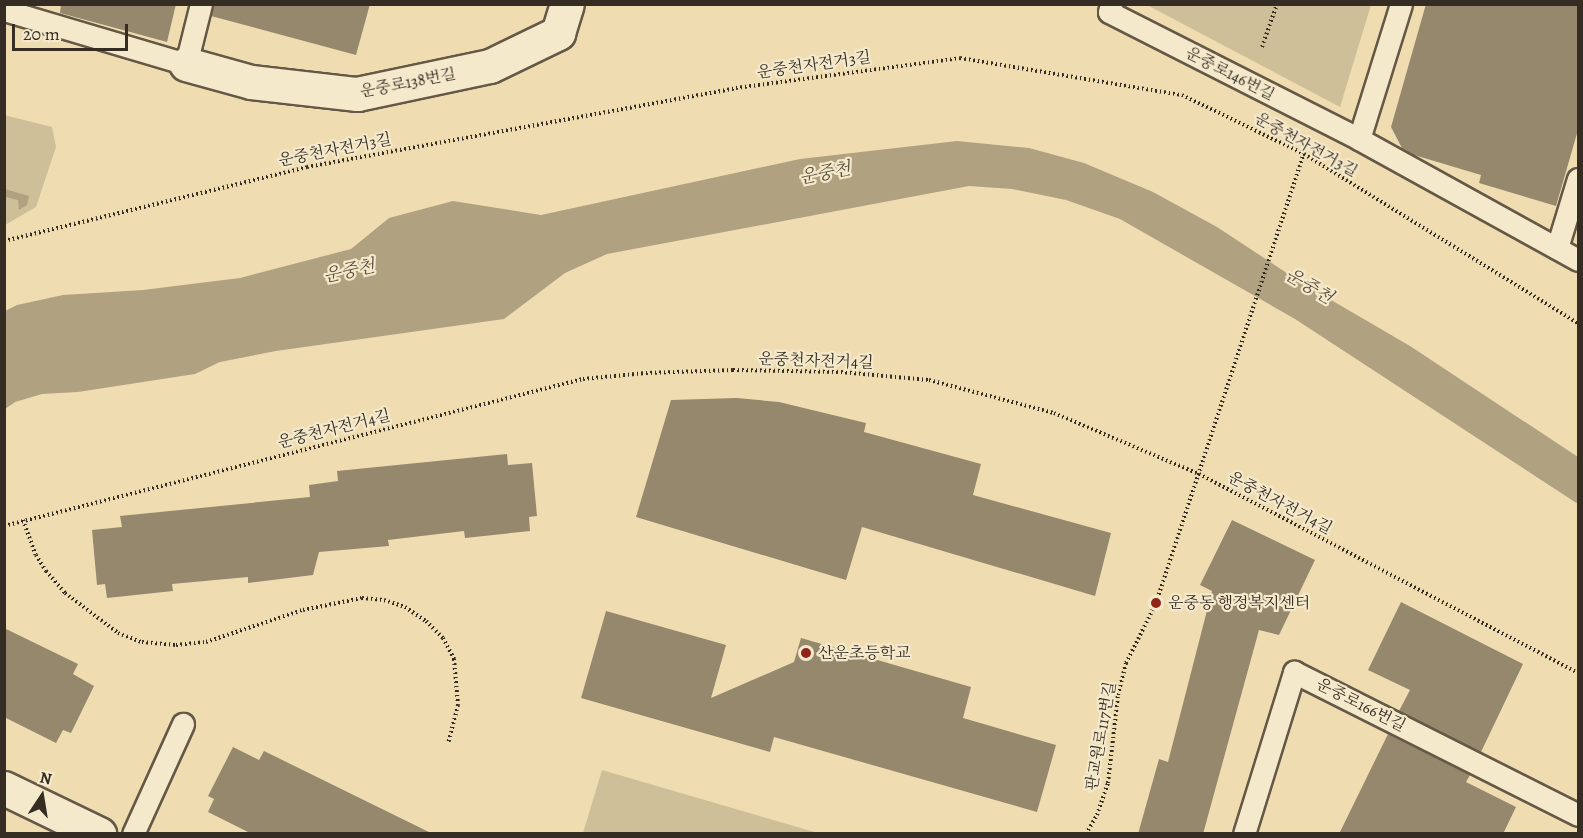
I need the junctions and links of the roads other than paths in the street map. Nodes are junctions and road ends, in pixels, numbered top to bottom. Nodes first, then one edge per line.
1 (201, 4) edge
2 (567, 4) edge
3 (1111, 4) edge
4 (1401, 4) edge
5 (4, 10) edge
6 (186, 64) junction
7 (1359, 139) junction
8 (1578, 179) edge
9 (1557, 248) junction
10 (1578, 260) edge
11 (183, 724) dead end
12 (4, 788) edge
13 (1578, 815) edge
14 (99, 834) edge
15 (133, 834) edge
16 (1244, 834) edge

1 - 6 lane
2 - 6 street, 운중로138번길
3 - 7 lane, 운중로146번길
4 - 7 lane
5 - 6 lane, 운중로138번길
7 - 9 lane, 운중로146번길
8 - 9 lane
9 - 10 lane, 운중로146번길
11 - 15 lane
12 - 14 street
13 - 16 lane, 운중로166번길

